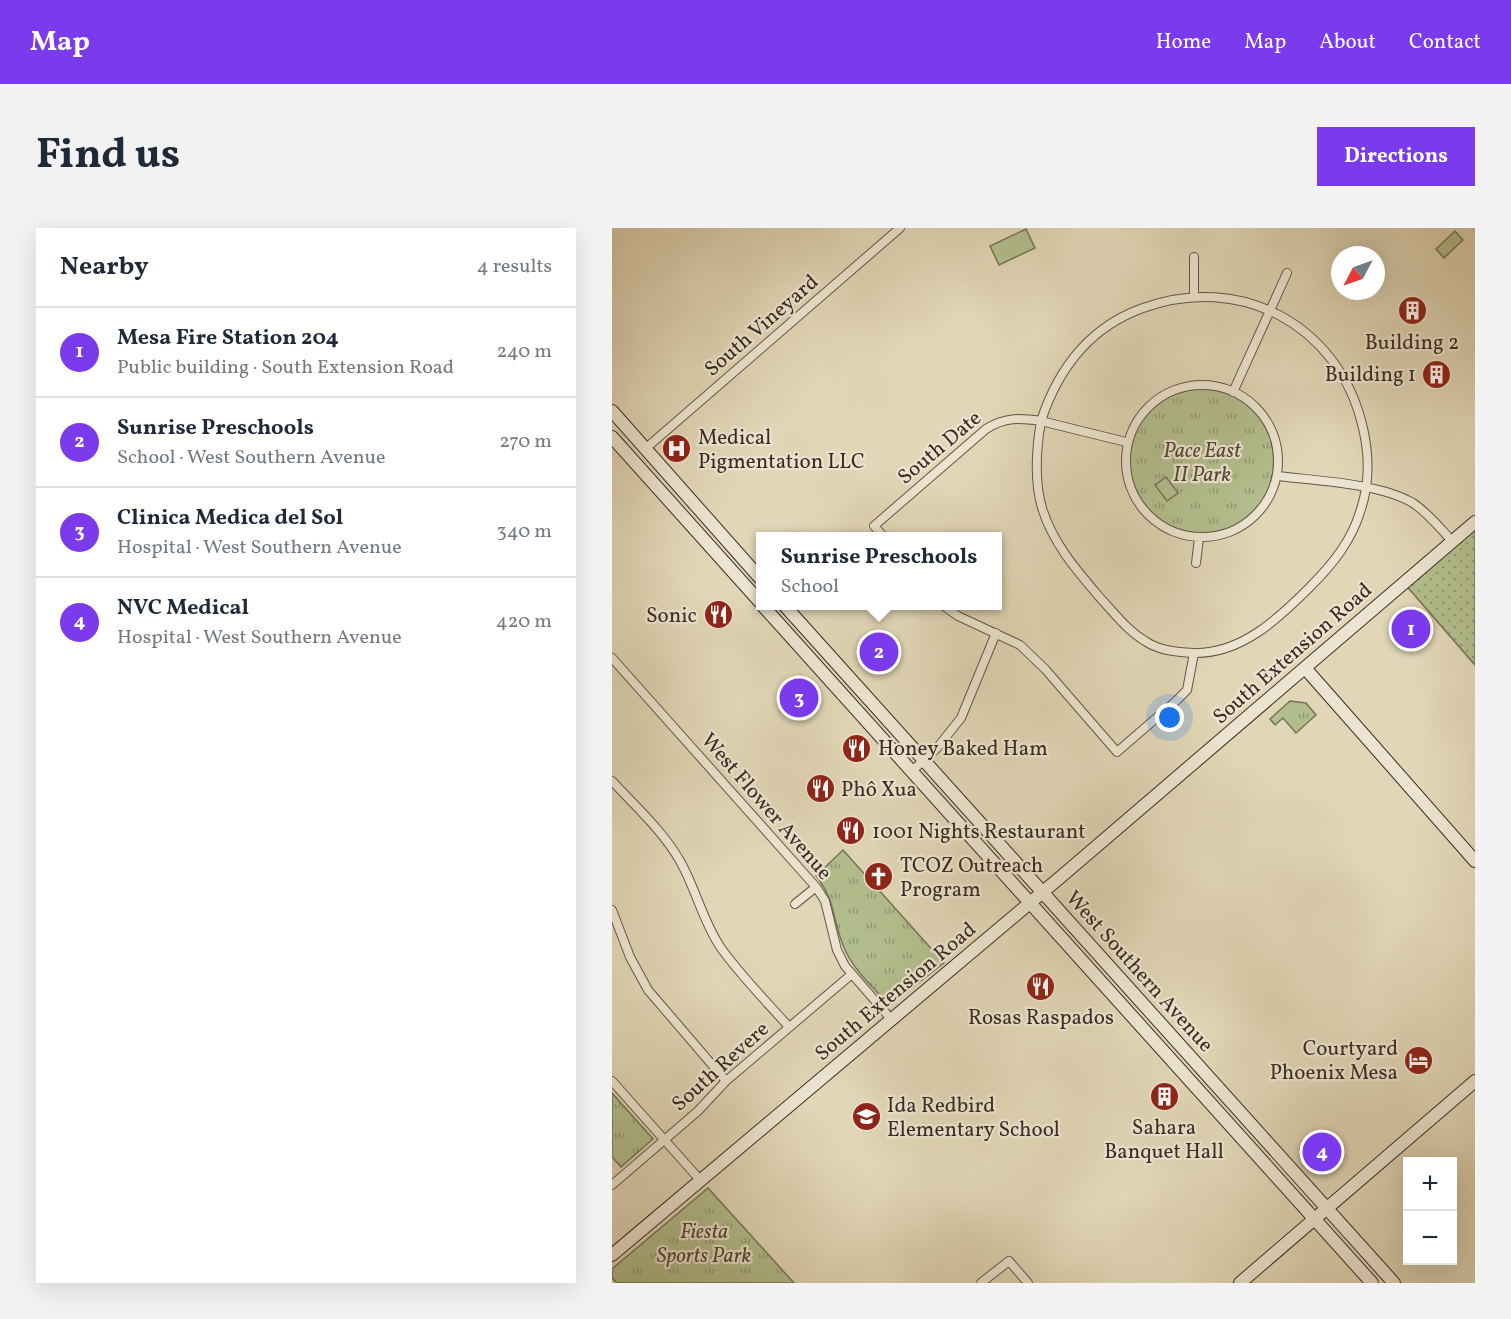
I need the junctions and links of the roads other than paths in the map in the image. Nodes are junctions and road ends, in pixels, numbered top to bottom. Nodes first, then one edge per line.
1 (900, 228) edge
2 (1194, 257) dead end
3 (1287, 273) dead end
4 (1194, 296) junction
5 (1271, 310) junction
6 (1233, 392) junction
7 (612, 411) edge
8 (1041, 421) junction
9 (612, 437) edge
10 (1126, 442) junction
11 (645, 449) junction
12 (1278, 476) junction
13 (1366, 488) junction
14 (1475, 522) edge
15 (879, 532) edge
16 (1199, 538) junction
17 (1452, 542) junction
18 (1196, 563) dead end
19 (756, 574) edge
20 (756, 597) edge
21 (767, 610) edge
22 (789, 610) edge
23 (950, 610) edge
24 (996, 633) junction
25 (1194, 652) junction
26 (612, 658) edge
27 (1305, 668) junction
28 (924, 760) junction
29 (912, 771) junction
30 (612, 781) edge
31 (1475, 861) edge
32 (816, 887) junction
33 (1043, 892) junction
34 (1030, 903) junction
35 (795, 904) dead end
36 (612, 910) edge
37 (1086, 965) junction
38 (852, 974) junction
39 (1144, 1005) junction
40 (891, 1019) junction
41 (789, 1027) junction
42 (612, 1081) edge
43 (726, 1081) junction
44 (1475, 1081) edge
45 (1216, 1085) junction
46 (1204, 1097) junction
47 (665, 1139) junction
48 (1249, 1147) junction
49 (701, 1180) junction
50 (612, 1185) edge
51 (1326, 1208) junction
52 (1314, 1219) junction
53 (612, 1256) edge
54 (1390, 1278) edge
55 (981, 1283) edge
56 (1028, 1283) edge
57 (1240, 1283) edge
58 (1371, 1283) edge

1 - 11 street, South Vineyard
2 - 4 street
3 - 5 street
4 - 5 street
4 - 8 street
5 - 6 street
5 - 13 street
6 - 10 street
6 - 12 street
7 - 11 main road
8 - 10 street, South Date
8 - 15 street, South Date
8 - 25 street
9 - 20 main road, West Southern Avenue
10 - 16 street
11 - 19 main road
12 - 13 street
12 - 16 street
13 - 17 street
13 - 25 street
14 - 17 main road, South Extension Road
16 - 18 street
17 - 27 main road, South Extension Road
21 - 29 main road, West Southern Avenue
22 - 28 main road, West Southern Avenue
23 - 24 street
24 - 25 street
24 - 28 street
26 - 32 street, West Flower Avenue
27 - 31 main road
27 - 33 main road, South Extension Road
28 - 29 street
28 - 33 main road, West Southern Avenue
29 - 34 main road, West Southern Avenue
30 - 41 street
32 - 35 street
32 - 38 street, West Flower Avenue
33 - 34 main road, South Extension Road
33 - 39 main road, West Southern Avenue
34 - 37 main road, West Southern Avenue
34 - 40 main road, South Extension Road
36 - 43 street
37 - 39 main road
37 - 46 main road, West Southern Avenue
38 - 40 street, West Flower Avenue
38 - 41 street, South Revere
39 - 45 main road, West Southern Avenue
40 - 49 main road, South Extension Road
41 - 43 street, South Revere
42 - 47 street
43 - 47 street, South Revere
44 - 51 main road
45 - 46 main road
45 - 51 main road, West Southern Avenue
46 - 48 main road, West Southern Avenue
47 - 49 street
47 - 50 street, South Revere
48 - 51 main road
48 - 52 main road, West Southern Avenue
49 - 53 main road, South Extension Road
51 - 52 main road
51 - 54 main road, West Southern Avenue
52 - 54 main road
52 - 57 main road
52 - 58 main road, West Southern Avenue
55 - 56 street

